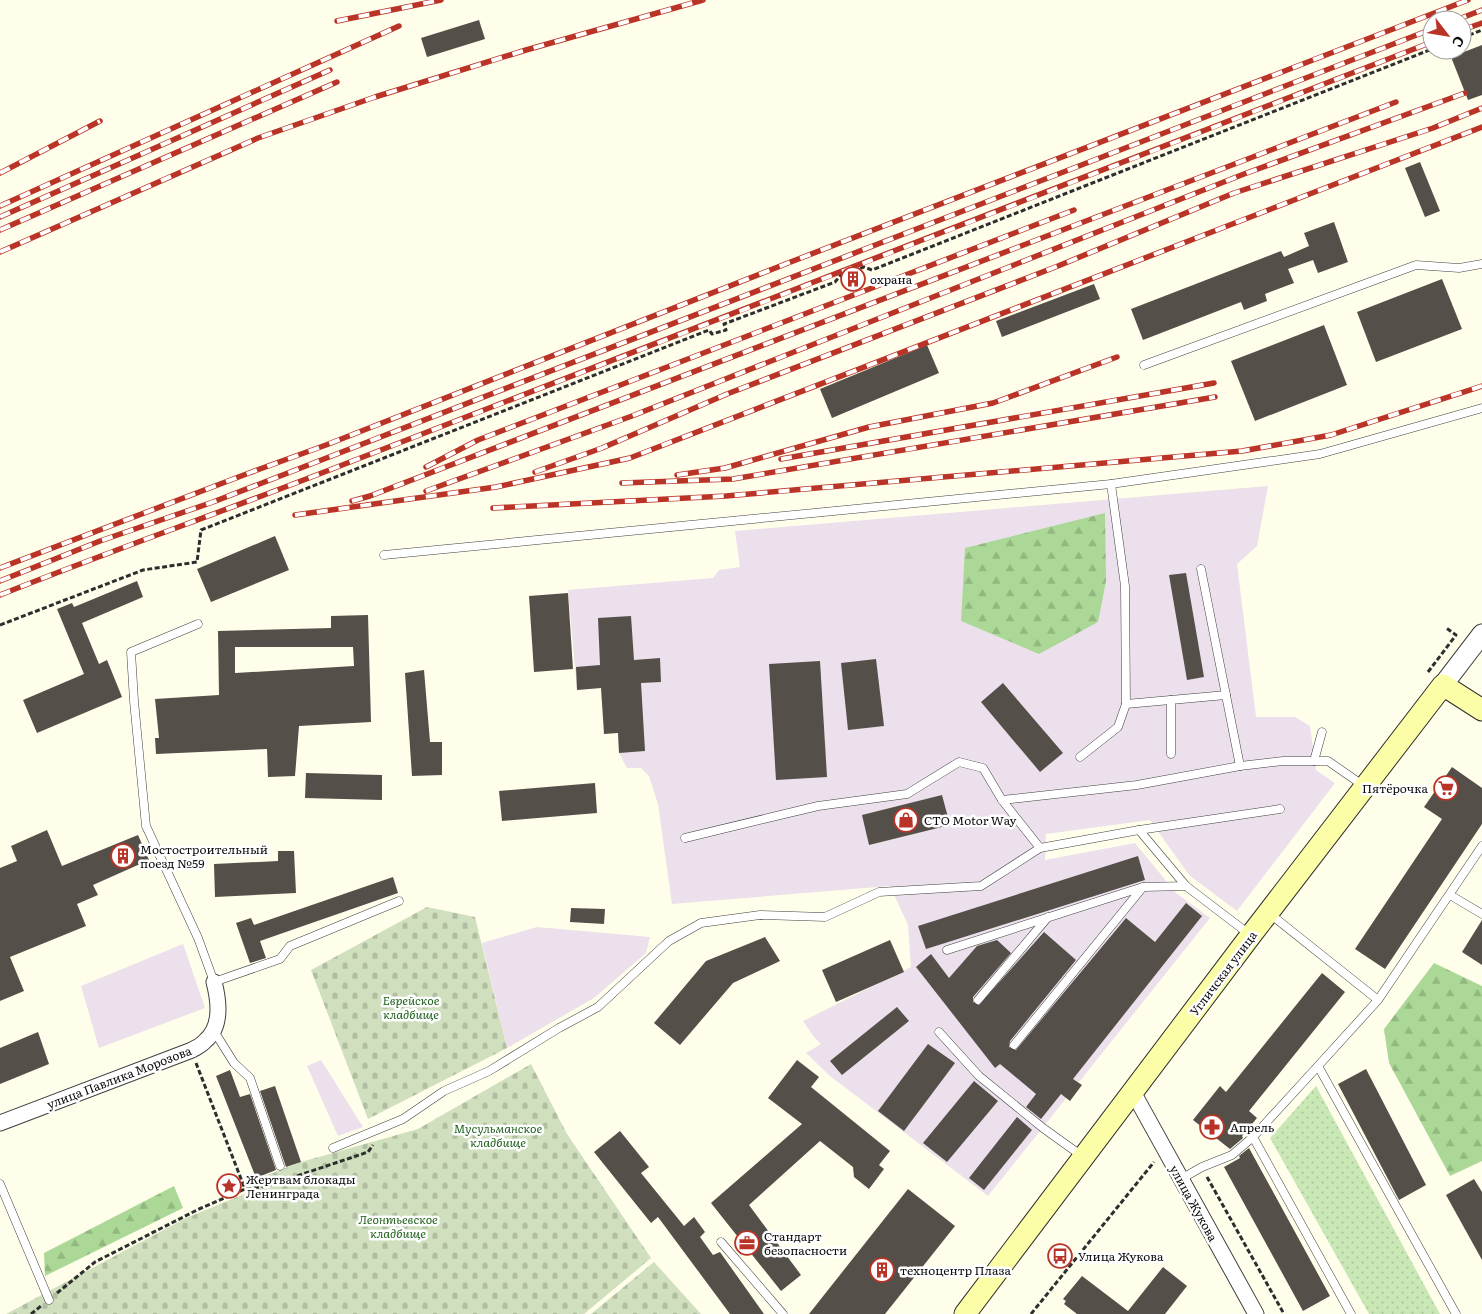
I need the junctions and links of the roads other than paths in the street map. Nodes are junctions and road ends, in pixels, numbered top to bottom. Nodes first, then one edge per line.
1 (1482, 264) edge
2 (1144, 365) dead end
3 (1482, 408) edge
4 (1111, 484) junction
5 (384, 555) dead end
6 (1201, 569) dead end
7 (198, 624) dead end
8 (1482, 634) edge
9 (1443, 685) junction
10 (1226, 695) junction
11 (1171, 700) junction
12 (1126, 704) junction
13 (1482, 710) edge
14 (1322, 732) dead end
15 (1171, 754) dead end
16 (1080, 757) dead end
17 (1314, 761) junction
18 (1240, 766) junction
19 (1365, 787) junction
20 (1002, 800) junction
21 (1280, 809) dead end
22 (1139, 830) junction
23 (685, 838) dead end
24 (1482, 846) edge
25 (1040, 848) junction
26 (1186, 886) junction
27 (1143, 887) junction
28 (1450, 895) junction
29 (399, 901) dead end
30 (1269, 912) junction
31 (1482, 914) edge
32 (1048, 917) junction
33 (1251, 935) junction
34 (947, 950) dead end
35 (214, 982) junction
36 (978, 1000) dead end
37 (1378, 1000) junction
38 (214, 1031) junction
39 (939, 1032) dead end
40 (1014, 1045) dead end
41 (1318, 1066) junction
42 (1133, 1092) junction
43 (0, 1123) edge
44 (1253, 1137) junction
45 (333, 1148) dead end
46 (1084, 1157) junction
47 (280, 1166) dead end
48 (1181, 1179) junction
49 (0, 1184) edge
50 (721, 1242) dead end
51 (49, 1300) road end
52 (783, 1314) edge
53 (965, 1314) edge
54 (1256, 1314) edge
55 (1352, 1314) edge
56 (1456, 1314) edge

1 - 2 lane
3 - 4 lane
4 - 5 lane
4 - 12 lane
6 - 10 lane
7 - 35 lane
8 - 9 street, Угличская улица
9 - 13 main road
9 - 19 main road, Угличская улица
10 - 11 lane
10 - 18 lane
11 - 12 lane
11 - 15 lane
12 - 16 lane
14 - 17 lane
17 - 18 lane
17 - 19 lane
18 - 20 lane
19 - 30 main road, Угличская улица
20 - 23 lane
20 - 25 lane
21 - 22 lane
22 - 25 lane
22 - 26 lane
24 - 28 lane
25 - 45 lane
26 - 27 lane
26 - 33 lane
27 - 32 lane
27 - 40 lane
28 - 31 lane
28 - 37 lane
29 - 35 lane
30 - 33 main road, Угличская улица
30 - 37 lane
32 - 34 lane
32 - 36 lane
33 - 42 main road, Угличская улица
35 - 38 street
37 - 41 lane
38 - 43 street, улица Павлика Морозова
38 - 47 lane
39 - 46 lane
41 - 44 lane
41 - 56 lane
42 - 46 main road, Угличская улица
42 - 48 street, улица Жукова
44 - 48 lane
44 - 55 lane
46 - 53 main road, Угличская улица
48 - 54 street, улица Жукова
49 - 51 lane
50 - 52 lane

